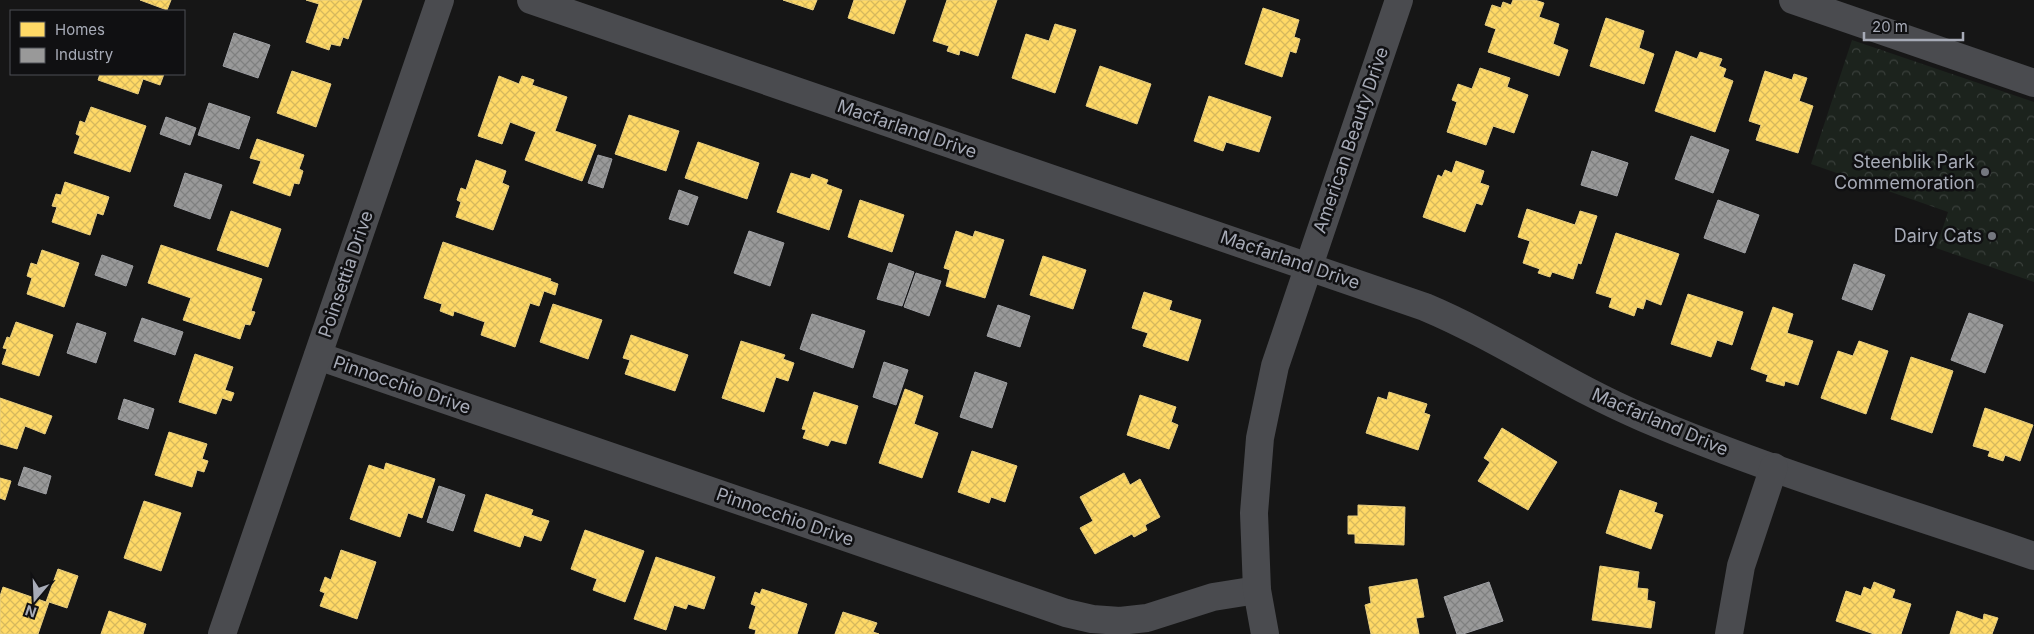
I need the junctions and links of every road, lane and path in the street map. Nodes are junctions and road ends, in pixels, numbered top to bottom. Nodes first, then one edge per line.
1 (440, 0) edge
2 (531, 0) edge
3 (1399, 0) edge
4 (1793, 0) edge
5 (2034, 83) edge
6 (1308, 266) junction
7 (318, 356) junction
8 (1774, 467) junction
9 (2034, 556) edge
10 (1257, 590) junction
11 (222, 634) edge
12 (1265, 634) edge
13 (1729, 634) edge

1 - 7 street, Poinsettia Drive
2 - 6 street, Macfarland Drive
3 - 6 street, American Beauty Drive
4 - 5 street
6 - 8 street, Macfarland Drive
6 - 10 street, American Beauty Drive
7 - 10 street, Pinnocchio Drive
7 - 11 street, Poinsettia Drive
8 - 9 street, Macfarland Drive
8 - 13 street
10 - 12 street, American Beauty Drive

